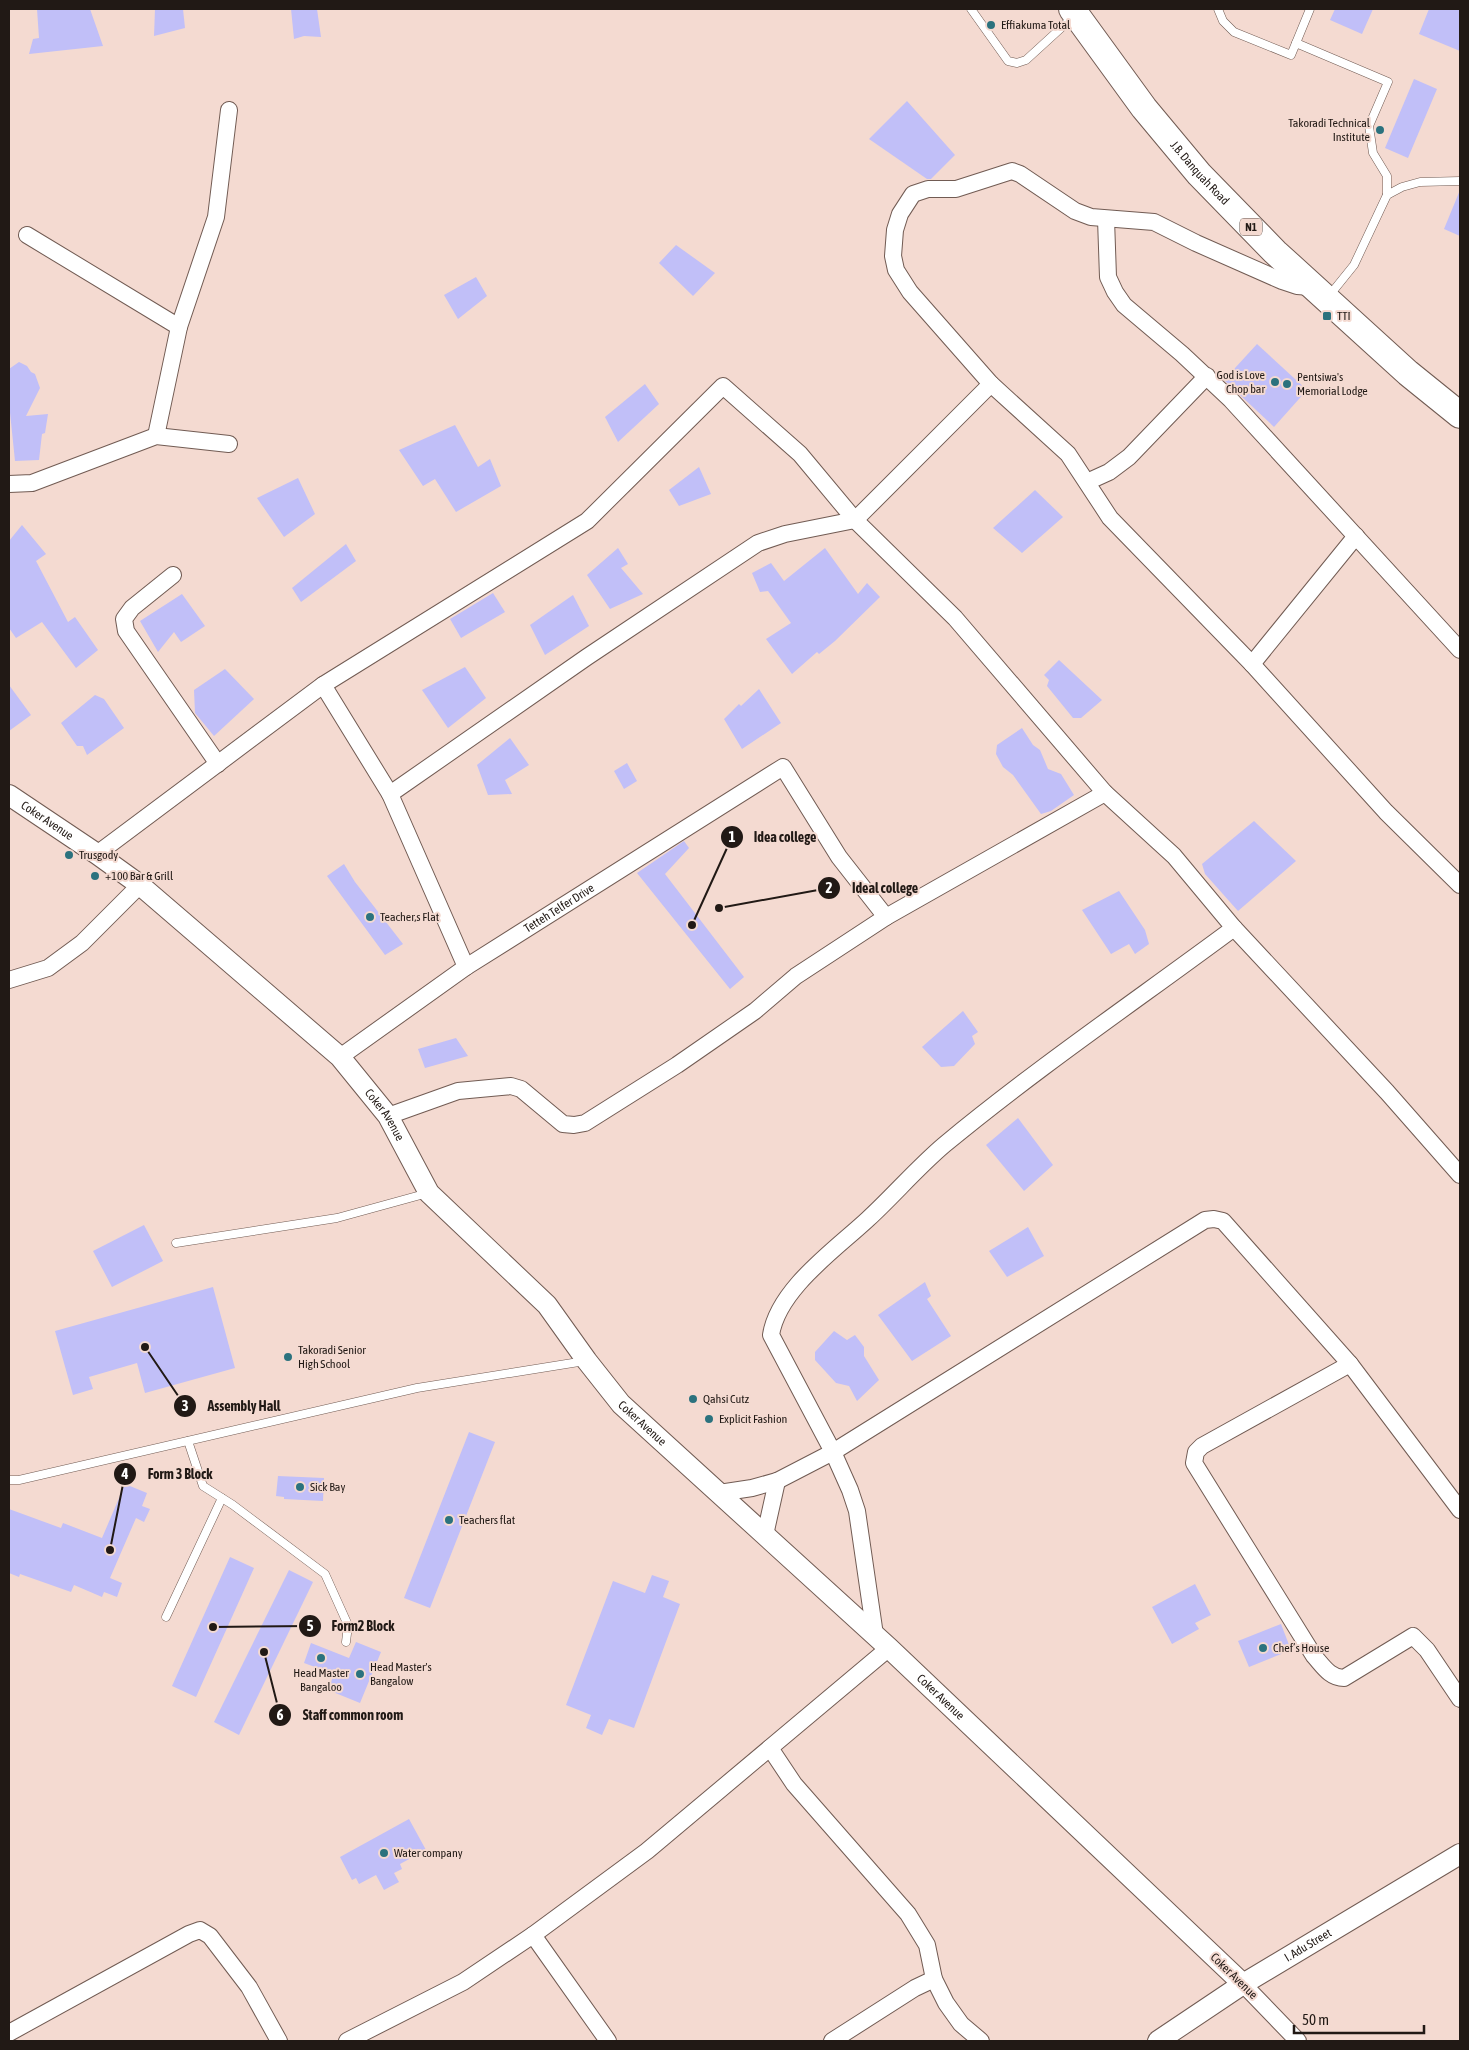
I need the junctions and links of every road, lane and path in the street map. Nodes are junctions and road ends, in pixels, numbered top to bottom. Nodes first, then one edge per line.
1 (971, 9) edge
2 (1218, 9) edge
3 (1310, 9) edge
4 (1074, 11) edge
5 (1296, 43) junction
6 (229, 110) dead end
7 (1460, 181) edge
8 (1387, 195) junction
9 (1106, 219) junction
10 (27, 235) dead end
11 (1320, 293) junction
12 (179, 327) junction
13 (1207, 376) junction
14 (991, 384) junction
15 (1460, 415) edge
16 (156, 436) junction
17 (229, 444) dead end
18 (1087, 482) junction
19 (9, 484) edge
20 (855, 520) junction
21 (1356, 536) junction
22 (173, 576) dead end
23 (1460, 650) edge
24 (1252, 664) junction
25 (323, 685) junction
26 (218, 764) junction
27 (1105, 792) junction
28 (390, 794) junction
29 (9, 795) edge
30 (97, 854) junction
31 (140, 885) junction
32 (1460, 885) edge
33 (886, 917) junction
34 (1234, 928) junction
35 (466, 967) junction
36 (9, 980) edge
37 (340, 1057) junction
38 (388, 1116) junction
39 (1460, 1175) edge
40 (429, 1193) junction
41 (176, 1243) dead end
42 (587, 1361) junction
43 (1350, 1364) junction
44 (188, 1441) junction
45 (833, 1452) junction
46 (9, 1480) edge
47 (777, 1481) junction
48 (719, 1493) junction
49 (222, 1498) junction
50 (1460, 1510) edge
51 (765, 1535) junction
52 (166, 1617) dead end
53 (346, 1642) dead end
54 (882, 1642) junction
55 (1460, 1699) edge
56 (770, 1748) junction
57 (1460, 1854) edge
58 (533, 1935) junction
59 (934, 1979) junction
60 (1243, 1984) junction
61 (9, 2033) edge
62 (279, 2041) edge
63 (347, 2041) edge
64 (608, 2041) edge
65 (832, 2041) edge
66 (982, 2041) edge
67 (1158, 2041) edge
68 (1298, 2041) edge

1 - 4 lane
2 - 5 lane
3 - 5 lane
4 - 11 highway, J.B. Danquah Road / N1
5 - 8 lane
6 - 12 street
7 - 8 lane
8 - 11 lane
9 - 11 street
9 - 13 street
9 - 14 street
10 - 12 street
11 - 15 highway, J.B. Danquah Road / N1
12 - 16 street
13 - 18 street
13 - 21 street
14 - 18 street
14 - 20 street
16 - 17 street
16 - 19 street
18 - 24 street
20 - 25 street
20 - 27 street
20 - 28 street
21 - 23 street
21 - 24 street
22 - 26 street
24 - 32 street
25 - 26 street
25 - 28 street
26 - 30 street
27 - 33 street
27 - 34 street
28 - 35 street
29 - 30 street, Coker Avenue
30 - 31 street, Coker Avenue
31 - 36 street
31 - 37 street, Coker Avenue
33 - 35 street, Tetteh Telfer Drive
33 - 38 street
34 - 39 street
34 - 45 street
35 - 37 street, Tetteh Telfer Drive
37 - 38 street, Coker Avenue
38 - 40 street, Coker Avenue
40 - 41 lane
40 - 42 street, Coker Avenue
42 - 44 lane
42 - 48 street, Coker Avenue
43 - 45 street
43 - 50 street
43 - 55 street
44 - 46 lane
44 - 49 lane
45 - 47 street
45 - 54 street
47 - 48 street
47 - 51 street
48 - 51 street, Coker Avenue
49 - 52 lane
49 - 53 lane
51 - 54 street, Coker Avenue
54 - 56 street
54 - 60 street, Coker Avenue
56 - 58 street
56 - 59 street
57 - 60 street, I. Adu Street
58 - 63 street
58 - 64 street
59 - 65 street
59 - 66 street
60 - 67 street, I. Adu Street
60 - 68 street, Coker Avenue
61 - 62 street

